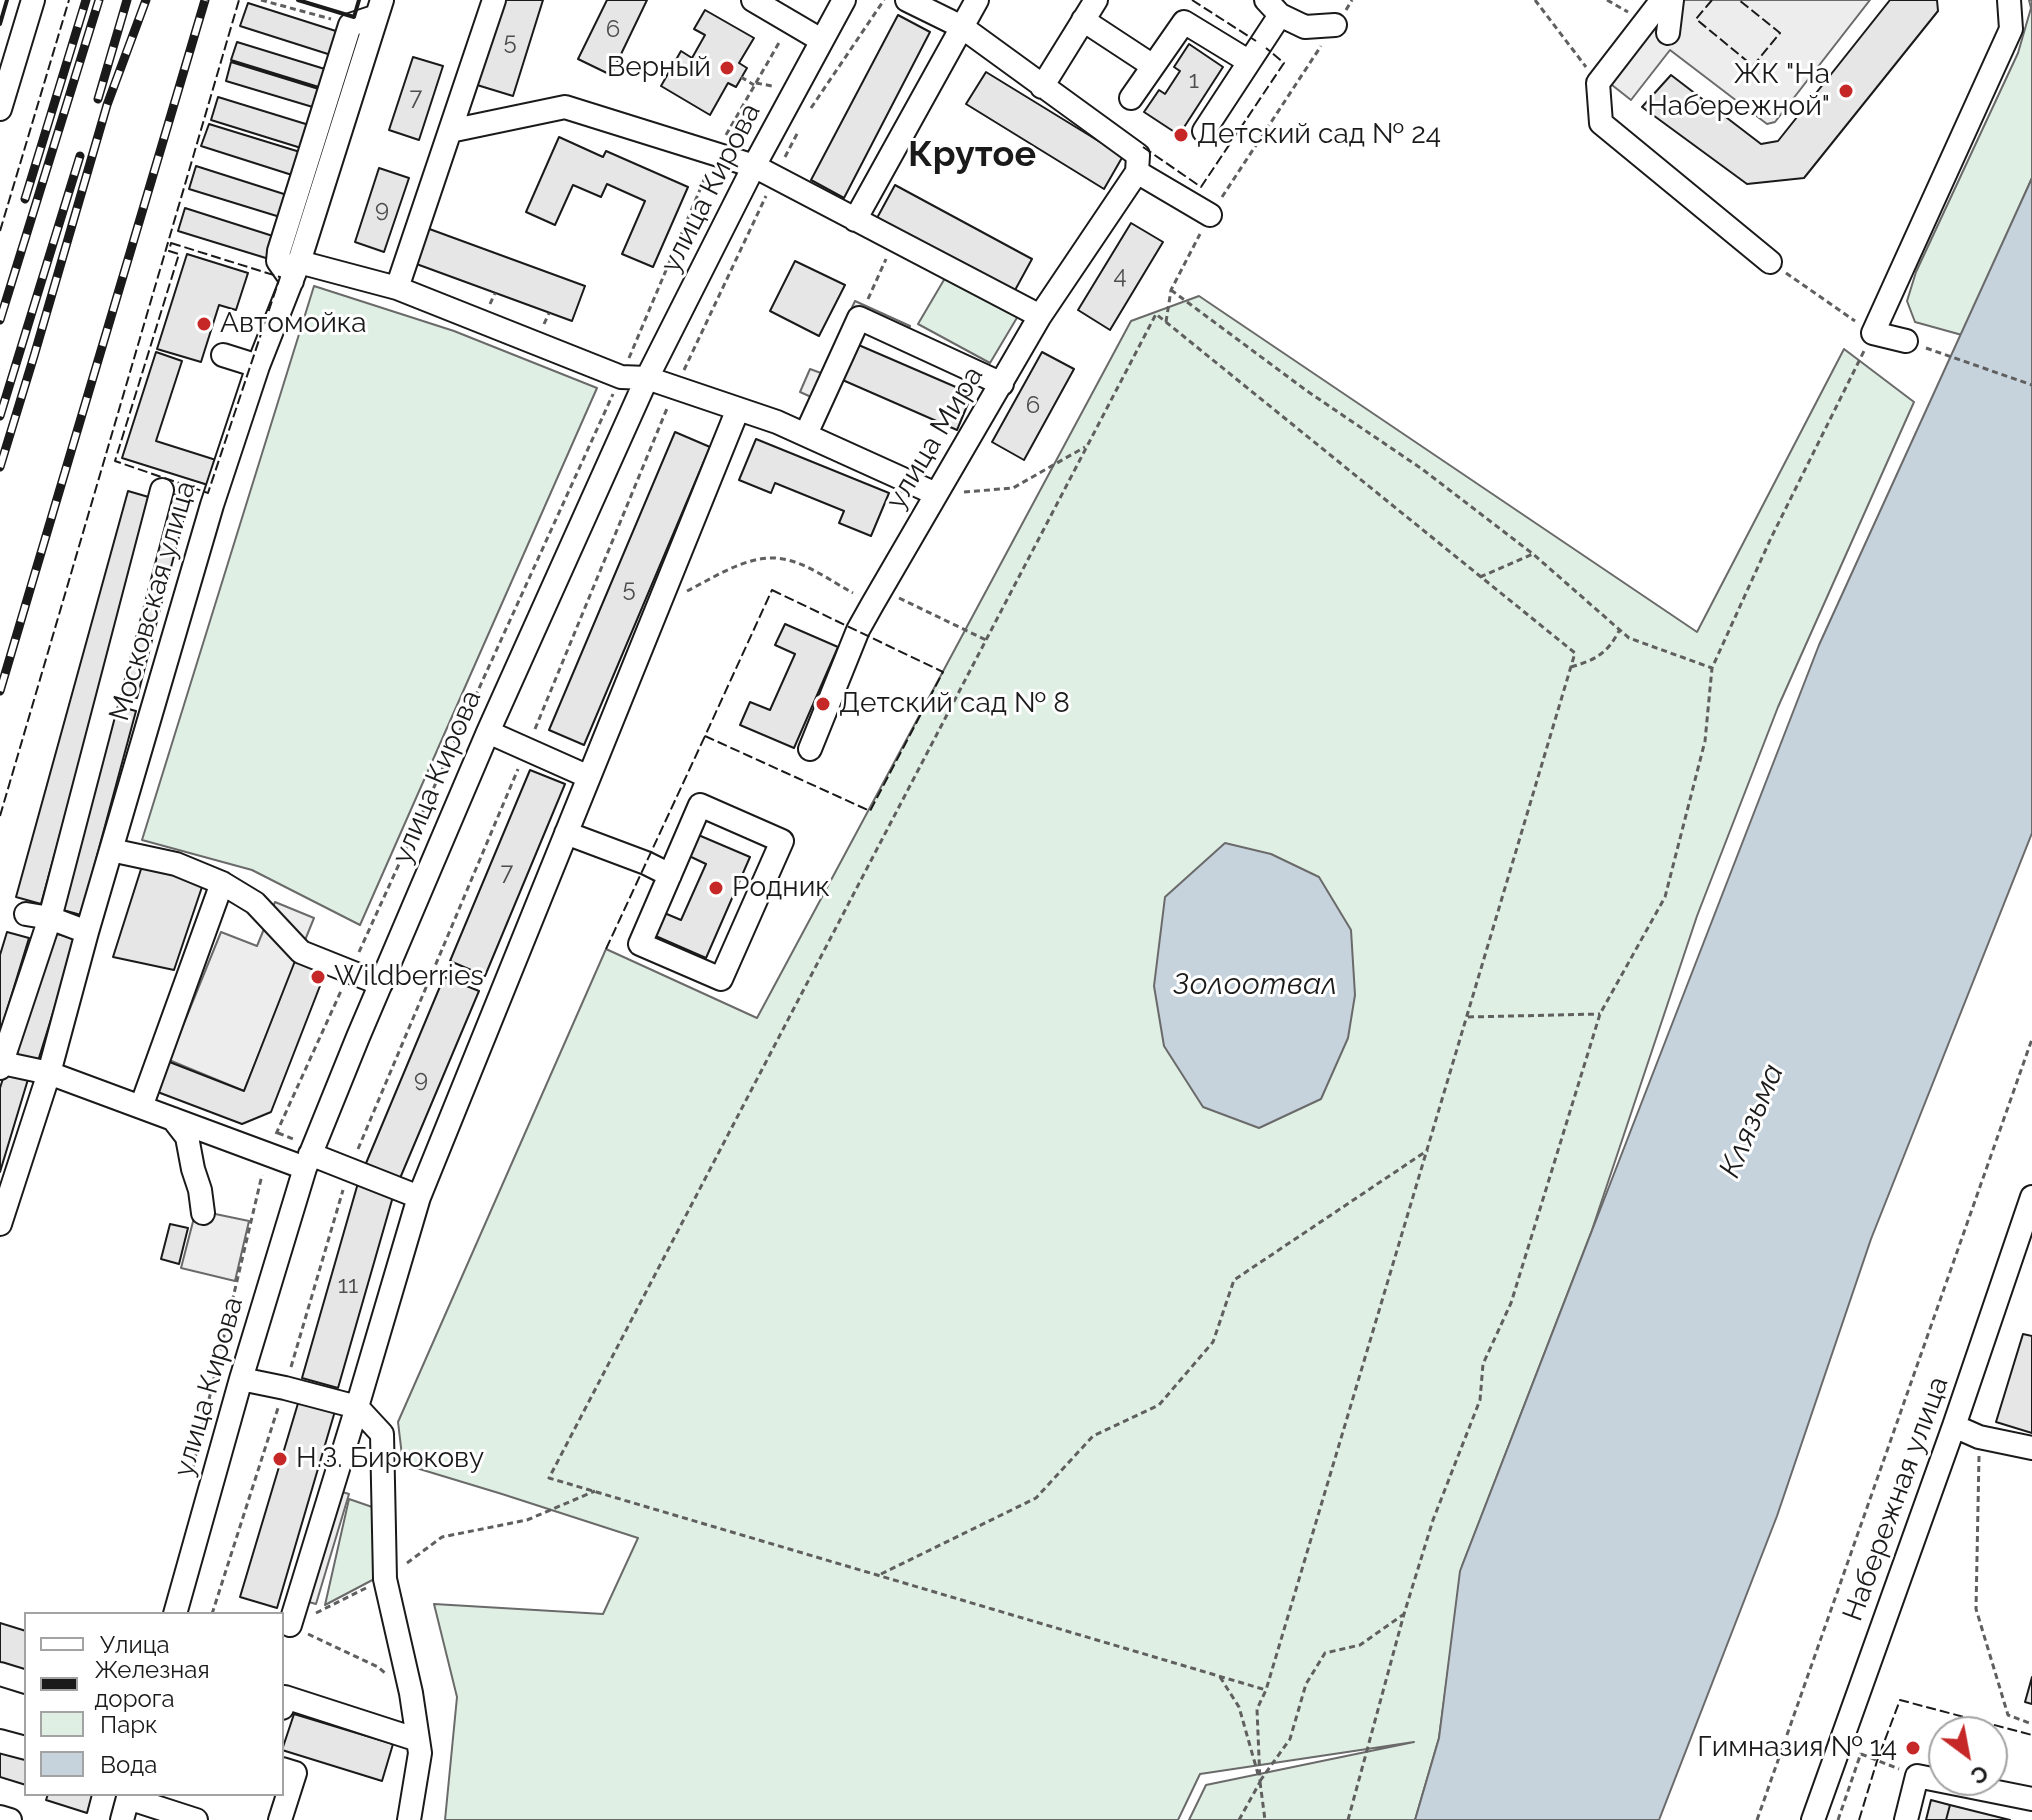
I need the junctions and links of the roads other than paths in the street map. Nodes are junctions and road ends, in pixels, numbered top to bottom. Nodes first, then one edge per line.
1 (33, 0) edge
2 (494, 0) edge
3 (753, 0) edge
4 (844, 0) edge
5 (907, 0) edge
6 (977, 0) edge
7 (1096, 0) edge
8 (1662, 0) edge
9 (1672, 0) edge
10 (2009, 0) edge
11 (1273, 7) edge
12 (379, 8) edge
13 (1083, 20) junction
14 (1335, 25) road end
15 (962, 27) junction
16 (1668, 33) dead end
17 (821, 40) junction
18 (1248, 61) junction
19 (1153, 66) junction
20 (334, 74) junction
21 (1042, 87) junction
22 (352, 96) junction
23 (1131, 98) dead end
24 (0, 109) edge
25 (318, 125) junction
26 (450, 131) junction
27 (1204, 131) dead end
28 (338, 140) junction
29 (754, 166) junction
30 (1137, 172) junction
31 (299, 186) junction
32 (321, 194) junction
33 (1210, 215) road end
34 (855, 220) junction
35 (1770, 262) road end
36 (296, 271) junction
37 (397, 288) junction
38 (1040, 316) junction
39 (1906, 341) dead end
40 (223, 355) dead end
41 (258, 366) junction
42 (647, 378) junction
43 (1002, 384) junction
44 (738, 409) junction
45 (806, 434) junction
46 (162, 490) dead end
47 (936, 494) junction
48 (488, 732) junction
49 (810, 749) dead end
50 (589, 777) junction
51 (566, 833) junction
52 (111, 850) junction
53 (670, 875) junction
54 (222, 883) junction
55 (26, 914) dead end
56 (50, 918) junction
57 (87, 932) junction
58 (381, 984) junction
59 (1, 1066) edge
60 (49, 1073) junction
61 (141, 1107) junction
62 (173, 1119) junction
63 (307, 1161) junction
64 (419, 1197) junction
65 (2032, 1197) edge
66 (203, 1213) dead end
67 (0, 1224) edge
68 (241, 1379) junction
69 (357, 1407) junction
70 (1954, 1426) junction
71 (2032, 1448) edge
72 (176, 1612) edge
73 (290, 1625) road end
74 (0, 1674) edge
75 (24, 1681) edge
76 (284, 1701) edge
77 (418, 1740) junction
78 (0, 1741) edge
79 (24, 1747) edge
80 (284, 1770) edge
81 (2032, 1799) edge
82 (126, 1804) edge
83 (0, 1817) edge
84 (10, 1820) edge
85 (196, 1820) edge
86 (280, 1820) edge
87 (409, 1820) edge
88 (1813, 1820) edge
89 (1906, 1820) edge

1 - 24 street
2 - 26 street
3 - 17 street
4 - 17 street, улица Кирова
5 - 15 street
6 - 15 street
7 - 13 street
8 - 35 street
9 - 16 street
10 - 39 street
11 - 14 street
11 - 18 street
12 - 20 street
12 - 22 street, Московская улица
13 - 19 street
13 - 21 street
15 - 21 street
15 - 34 street
17 - 29 street, улица Кирова
18 - 19 street
18 - 27 street
19 - 23 street
20 - 22 street
20 - 25 street
21 - 30 street
22 - 28 street, Московская улица
25 - 28 street
25 - 31 street
26 - 29 street
26 - 37 street
28 - 32 street, Московская улица
29 - 34 street
29 - 42 street, улица Кирова
30 - 33 street
30 - 38 street, улица Мира
31 - 32 street
31 - 36 street
32 - 36 street, Московская улица
34 - 38 street
36 - 37 street
36 - 41 street, Московская улица
37 - 42 street
38 - 43 street, улица Мира
40 - 41 street
41 - 52 street, Московская улица
42 - 44 street
42 - 48 street, улица Кирова
43 - 45 street
43 - 47 street, улица Мира
44 - 45 street
44 - 50 street
45 - 47 street
46 - 56 street
47 - 49 street, улица Мира
48 - 50 street
48 - 58 street, улица Кирова
50 - 51 street
51 - 53 street
51 - 64 street
52 - 54 street
52 - 57 street, Московская улица
53 - 53 street
54 - 58 street
54 - 61 street
55 - 56 street
56 - 57 street
56 - 59 street
57 - 60 street, Московская улица
58 - 63 street, улица Кирова
59 - 60 street
60 - 61 street
60 - 67 street, Московская улица
61 - 62 street
62 - 63 street
62 - 66 street
63 - 64 street
63 - 68 street, улица Кирова
64 - 69 street
65 - 70 street, Набережная улица
68 - 69 street
68 - 72 street, улица Кирова
69 - 73 street
69 - 77 street
70 - 71 street
70 - 88 street, Набережная улица
74 - 75 street
76 - 77 street
77 - 87 street
78 - 79 street
80 - 86 street
81 - 89 street
82 - 85 street
83 - 84 street

